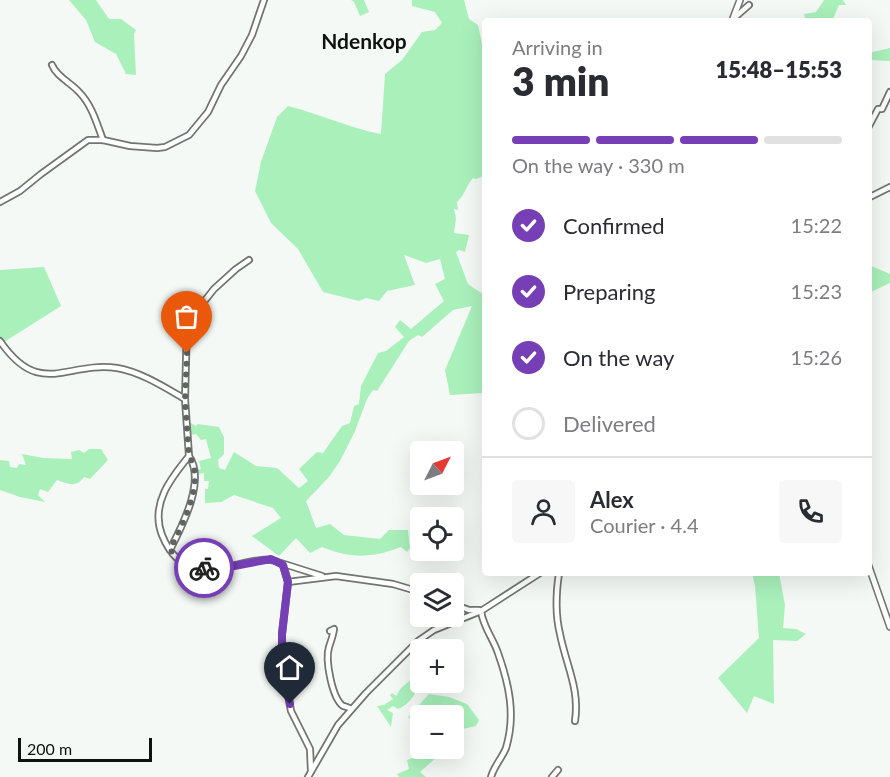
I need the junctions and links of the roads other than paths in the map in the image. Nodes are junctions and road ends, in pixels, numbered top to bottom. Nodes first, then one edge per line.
1 (264, 0) edge
2 (740, 0) edge
3 (749, 5) dead end
4 (733, 18) edge
5 (734, 18) edge
6 (52, 64) dead end
7 (890, 92) edge
8 (872, 120) edge
9 (103, 140) junction
10 (890, 187) edge
11 (872, 196) edge
12 (0, 202) edge
13 (249, 260) dead end
14 (0, 340) edge
15 (185, 399) junction
16 (189, 456) junction
17 (170, 550) junction
18 (279, 562) junction
19 (872, 575) edge
20 (535, 576) edge
21 (559, 576) edge
22 (324, 577) junction
23 (288, 582) junction
24 (410, 589) edge
25 (464, 608) edge
26 (481, 610) junction
27 (890, 627) edge
28 (330, 631) dead end
29 (351, 709) junction
30 (575, 721) dead end
31 (558, 770) dead end
32 (311, 771) junction
33 (308, 777) edge
34 (491, 777) edge
35 (552, 777) edge

1 - 9 street
2 - 4 street
3 - 5 street
6 - 9 street
7 - 8 street
9 - 12 street
10 - 11 street
13 - 15 street
14 - 15 street
15 - 16 street
16 - 17 street
16 - 17 street
17 - 18 street
18 - 22 street
18 - 23 street
19 - 27 street
20 - 26 street
21 - 30 street
22 - 23 street
22 - 24 street
23 - 32 street
25 - 26 street
26 - 29 street
26 - 34 street
28 - 29 street
29 - 32 street
31 - 35 street
32 - 33 street

